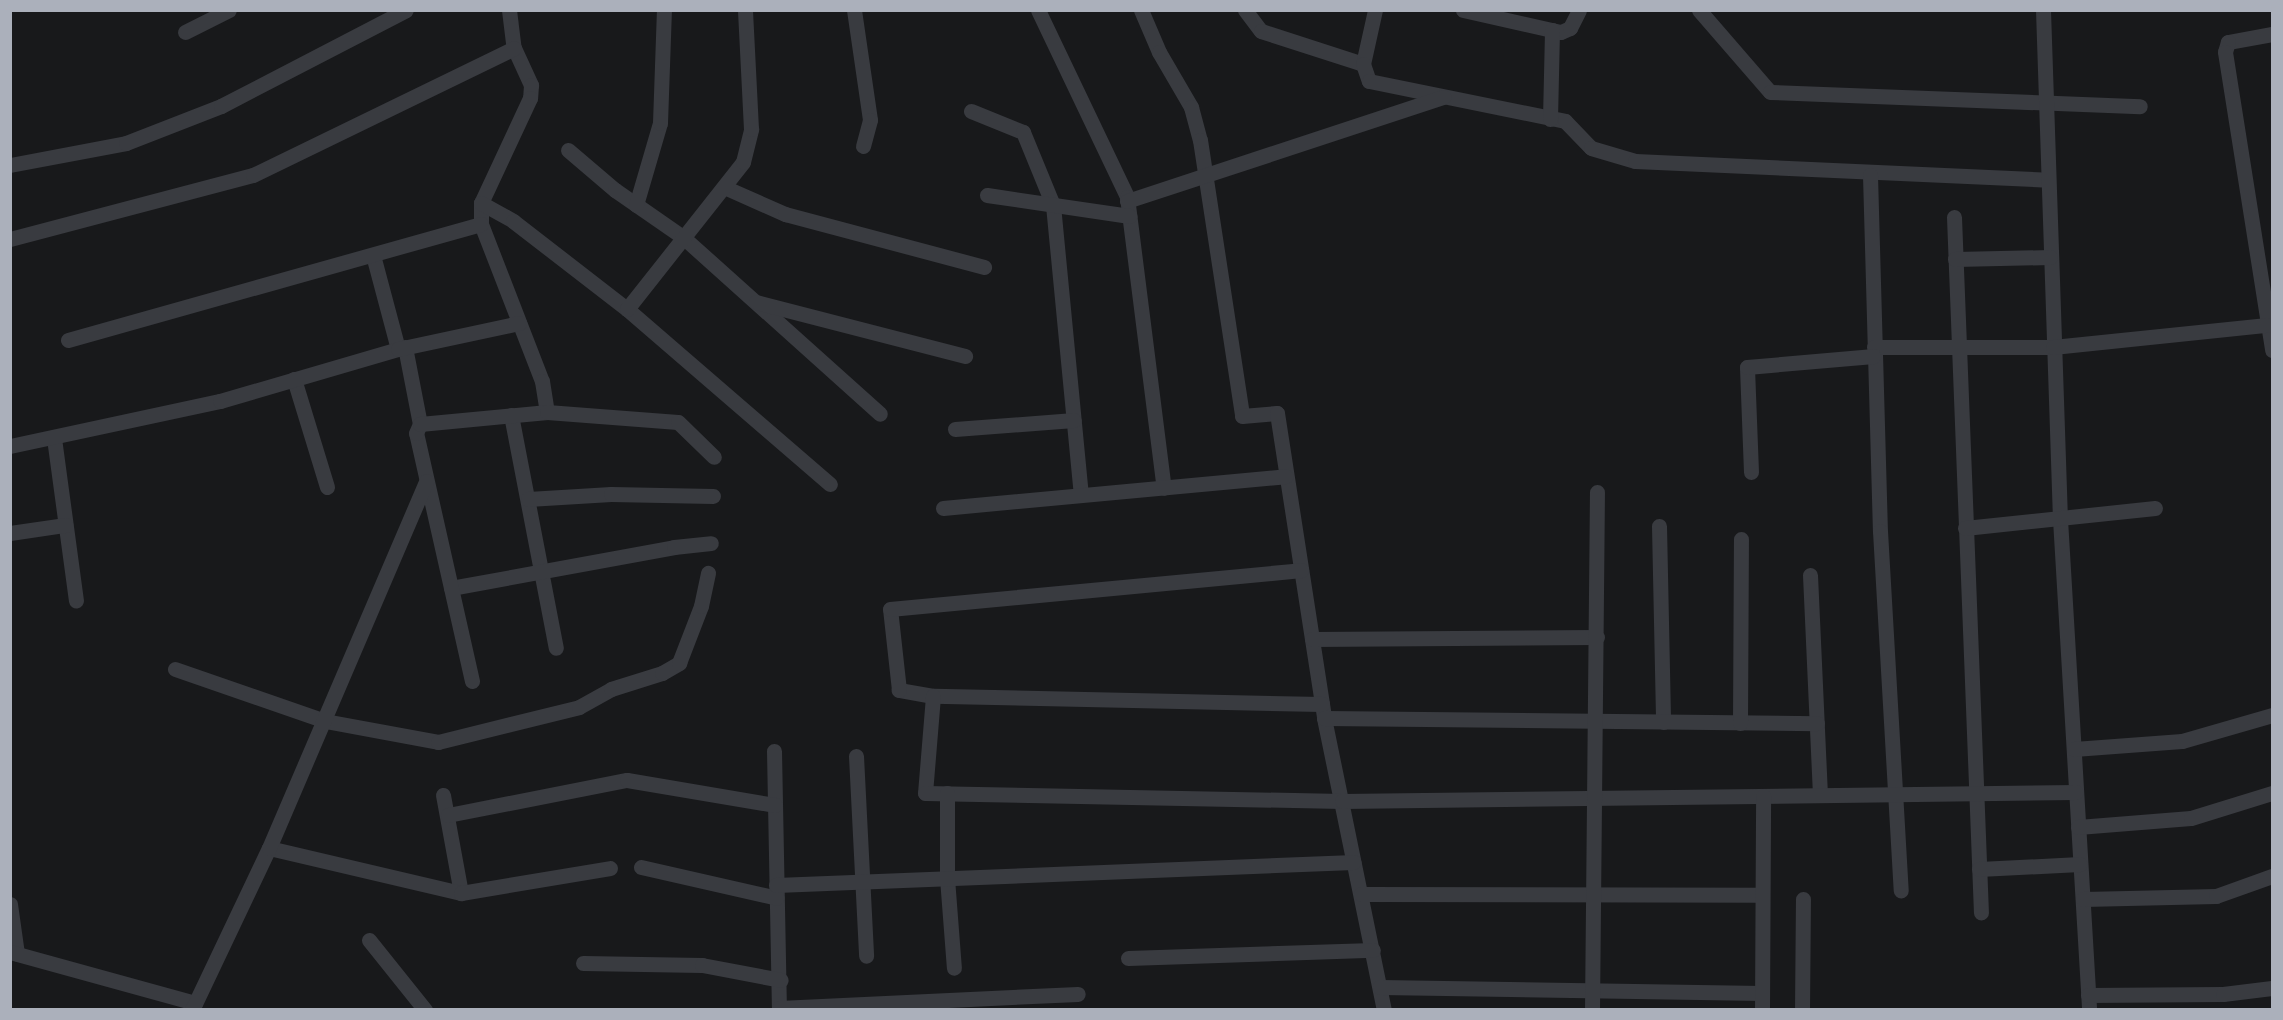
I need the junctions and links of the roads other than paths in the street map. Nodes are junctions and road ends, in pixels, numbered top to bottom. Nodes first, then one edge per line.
1 (229, 10) edge
2 (406, 10) edge
3 (509, 10) edge
4 (664, 10) edge
5 (746, 10) edge
6 (855, 10) edge
7 (1038, 10) edge
8 (1141, 10) edge
9 (1245, 10) edge
10 (1375, 10) edge
11 (1462, 10) edge
12 (1579, 10) edge
13 (1699, 10) edge
14 (2043, 10) edge
15 (1499, 14) edge
16 (1552, 30) junction
17 (185, 32) dead end
18 (2272, 34) edge
19 (514, 48) junction
20 (1363, 64) junction
21 (1443, 97) junction
22 (2045, 103) junction
23 (2140, 106) dead end
24 (971, 111) dead end
25 (1550, 119) junction
26 (863, 146) dead end
27 (568, 150) dead end
28 (10, 165) edge
29 (1869, 175) junction
30 (1204, 177) junction
31 (2048, 180) junction
32 (724, 187) junction
33 (987, 195) dead end
34 (481, 203) junction
35 (636, 205) junction
36 (1053, 205) junction
37 (1128, 209) junction
38 (1954, 217) dead end
39 (481, 224) junction
40 (684, 238) junction
41 (10, 239) edge
42 (373, 255) junction
43 (2050, 257) junction
44 (1955, 259) junction
45 (984, 267) dead end
46 (753, 301) junction
47 (627, 309) junction
48 (519, 323) junction
49 (2267, 325) junction
50 (68, 340) dead end
51 (2053, 347) junction
52 (401, 348) junction
53 (1957, 350) junction
54 (2272, 350) edge
55 (1874, 351) junction
56 (965, 356) dead end
57 (294, 379) junction
58 (548, 412) junction
59 (880, 414) dead end
60 (511, 415) junction
61 (1074, 420) junction
62 (420, 424) junction
63 (955, 429) dead end
64 (54, 438) junction
65 (10, 446) edge
66 (714, 457) dead end
67 (1751, 471) dead end
68 (1286, 477) junction
69 (426, 481) junction
70 (830, 484) dead end
71 (327, 487) dead end
72 (1164, 488) junction
73 (1597, 492) dead end
74 (1081, 495) junction
75 (713, 496) dead end
76 (528, 500) junction
77 (943, 508) dead end
78 (2155, 508) dead end
79 (2060, 519) junction
80 (65, 525) junction
81 (1659, 526) dead end
82 (1965, 528) junction
83 (10, 533) edge
84 (1741, 539) dead end
85 (711, 543) dead end
86 (1301, 570) junction
87 (543, 573) junction
88 (708, 573) dead end
89 (1810, 575) dead end
90 (450, 588) junction
91 (76, 601) dead end
92 (1597, 637) junction
93 (1312, 639) junction
94 (556, 648) dead end
95 (175, 669) dead end
96 (472, 681) dead end
97 (933, 696) junction
98 (1323, 711) junction
99 (2272, 715) edge
100 (325, 721) junction
101 (1596, 721) junction
102 (1664, 722) junction
103 (1740, 723) junction
104 (1817, 723) junction
105 (2074, 749) junction
106 (774, 751) dead end
107 (856, 756) dead end
108 (2076, 792) junction
109 (946, 793) junction
110 (2272, 793) edge
111 (1898, 794) junction
112 (1977, 794) junction
113 (442, 795) dead end
114 (1821, 795) junction
115 (1763, 796) junction
116 (1593, 798) junction
117 (1342, 801) junction
118 (775, 805) junction
119 (448, 815) junction
120 (2078, 827) junction
121 (269, 848) junction
122 (1354, 862) junction
123 (2080, 864) junction
124 (641, 867) dead end
125 (609, 868) dead end
126 (1980, 869) junction
127 (2272, 876) edge
128 (946, 878) junction
129 (860, 881) junction
130 (1901, 890) dead end
131 (776, 891) junction
132 (461, 893) junction
133 (1361, 894) junction
134 (1592, 894) junction
135 (1762, 895) junction
136 (1803, 898) dead end
137 (2083, 899) junction
138 (10, 904) edge
139 (1981, 912) dead end
140 (369, 940) dead end
141 (1373, 950) junction
142 (14, 953) edge
143 (866, 956) dead end
144 (1128, 958) dead end
145 (583, 963) dead end
146 (954, 968) dead end
147 (781, 980) junction
148 (1380, 987) junction
149 (2272, 988) edge
150 (1592, 991) junction
151 (1762, 993) junction
152 (1077, 994) dead end
153 (2089, 1002) edge
154 (193, 1006) edge
155 (779, 1009) edge
156 (425, 1010) edge
157 (1384, 1010) edge
158 (1592, 1010) edge
159 (1762, 1010) edge
160 (1802, 1010) edge

1 - 17 street
2 - 28 street
3 - 19 street
4 - 35 street
5 - 32 street
6 - 26 street
7 - 37 street
8 - 30 street
9 - 20 street
10 - 20 street
11 - 15 street
12 - 16 street
13 - 22 street
14 - 22 street
15 - 16 street
16 - 25 street
18 - 49 street
19 - 34 street
19 - 41 street
20 - 21 street
21 - 25 street
21 - 30 street
22 - 23 street
22 - 31 street
24 - 36 street
25 - 29 street
27 - 35 street
29 - 31 street
29 - 55 street
30 - 37 street
30 - 68 street
31 - 43 street
32 - 40 street
32 - 45 street
33 - 36 street
34 - 39 street
34 - 47 street
35 - 40 street
36 - 37 street
36 - 61 street
37 - 72 street
38 - 44 street
39 - 42 street
39 - 48 street
40 - 46 street
40 - 47 street
42 - 50 street
42 - 52 street
43 - 44 street
43 - 51 street
44 - 53 street
46 - 56 street
46 - 59 street
47 - 70 street
48 - 52 street
48 - 58 street
49 - 51 street
49 - 54 street
51 - 53 street
51 - 79 street
52 - 57 street
52 - 62 street
53 - 55 street
53 - 82 street
55 - 67 street
55 - 111 street
57 - 64 street
57 - 71 street
58 - 60 street
58 - 66 street
60 - 62 street
60 - 76 street
61 - 63 street
61 - 74 street
62 - 69 street
64 - 65 street
64 - 80 street
68 - 72 street
68 - 86 street
69 - 90 street
69 - 100 street
72 - 74 street
73 - 92 street
74 - 77 street
75 - 76 street
76 - 87 street
78 - 79 street
79 - 82 street
79 - 105 street
80 - 83 street
80 - 91 street
81 - 102 street
82 - 112 street
84 - 103 street
85 - 87 street
86 - 93 street
86 - 97 street
87 - 90 street
87 - 94 street
88 - 100 street
89 - 104 street
90 - 96 street
92 - 93 street
92 - 101 street
93 - 98 street
95 - 100 street
97 - 98 street
97 - 109 street
98 - 101 street
98 - 117 street
99 - 105 street
100 - 121 street
101 - 102 street
101 - 116 street
102 - 103 street
103 - 104 street
104 - 114 street
105 - 108 street
106 - 118 street
107 - 129 street
108 - 112 street
108 - 120 street
109 - 117 street
109 - 128 street
110 - 120 street
111 - 112 street
111 - 114 street
111 - 130 street
112 - 126 street
113 - 119 street
114 - 115 street
115 - 116 street
115 - 135 street
116 - 117 street
116 - 134 street
117 - 122 street
118 - 119 street
118 - 131 street
119 - 132 street
120 - 123 street
121 - 132 street
121 - 154 street
122 - 128 street
122 - 133 street
123 - 126 street
123 - 137 street
124 - 131 street
125 - 132 street
126 - 139 street
127 - 137 street
128 - 129 street
128 - 146 street
129 - 131 street
129 - 143 street
131 - 147 street
133 - 134 street
133 - 141 street
134 - 135 street
134 - 150 street
135 - 151 street
136 - 160 street
137 - 153 street
138 - 142 street
140 - 156 street
141 - 144 street
141 - 148 street
142 - 154 street
145 - 147 street
147 - 155 street
148 - 150 street
148 - 157 street
149 - 153 street
150 - 151 street
150 - 158 street
151 - 159 street
152 - 155 street

